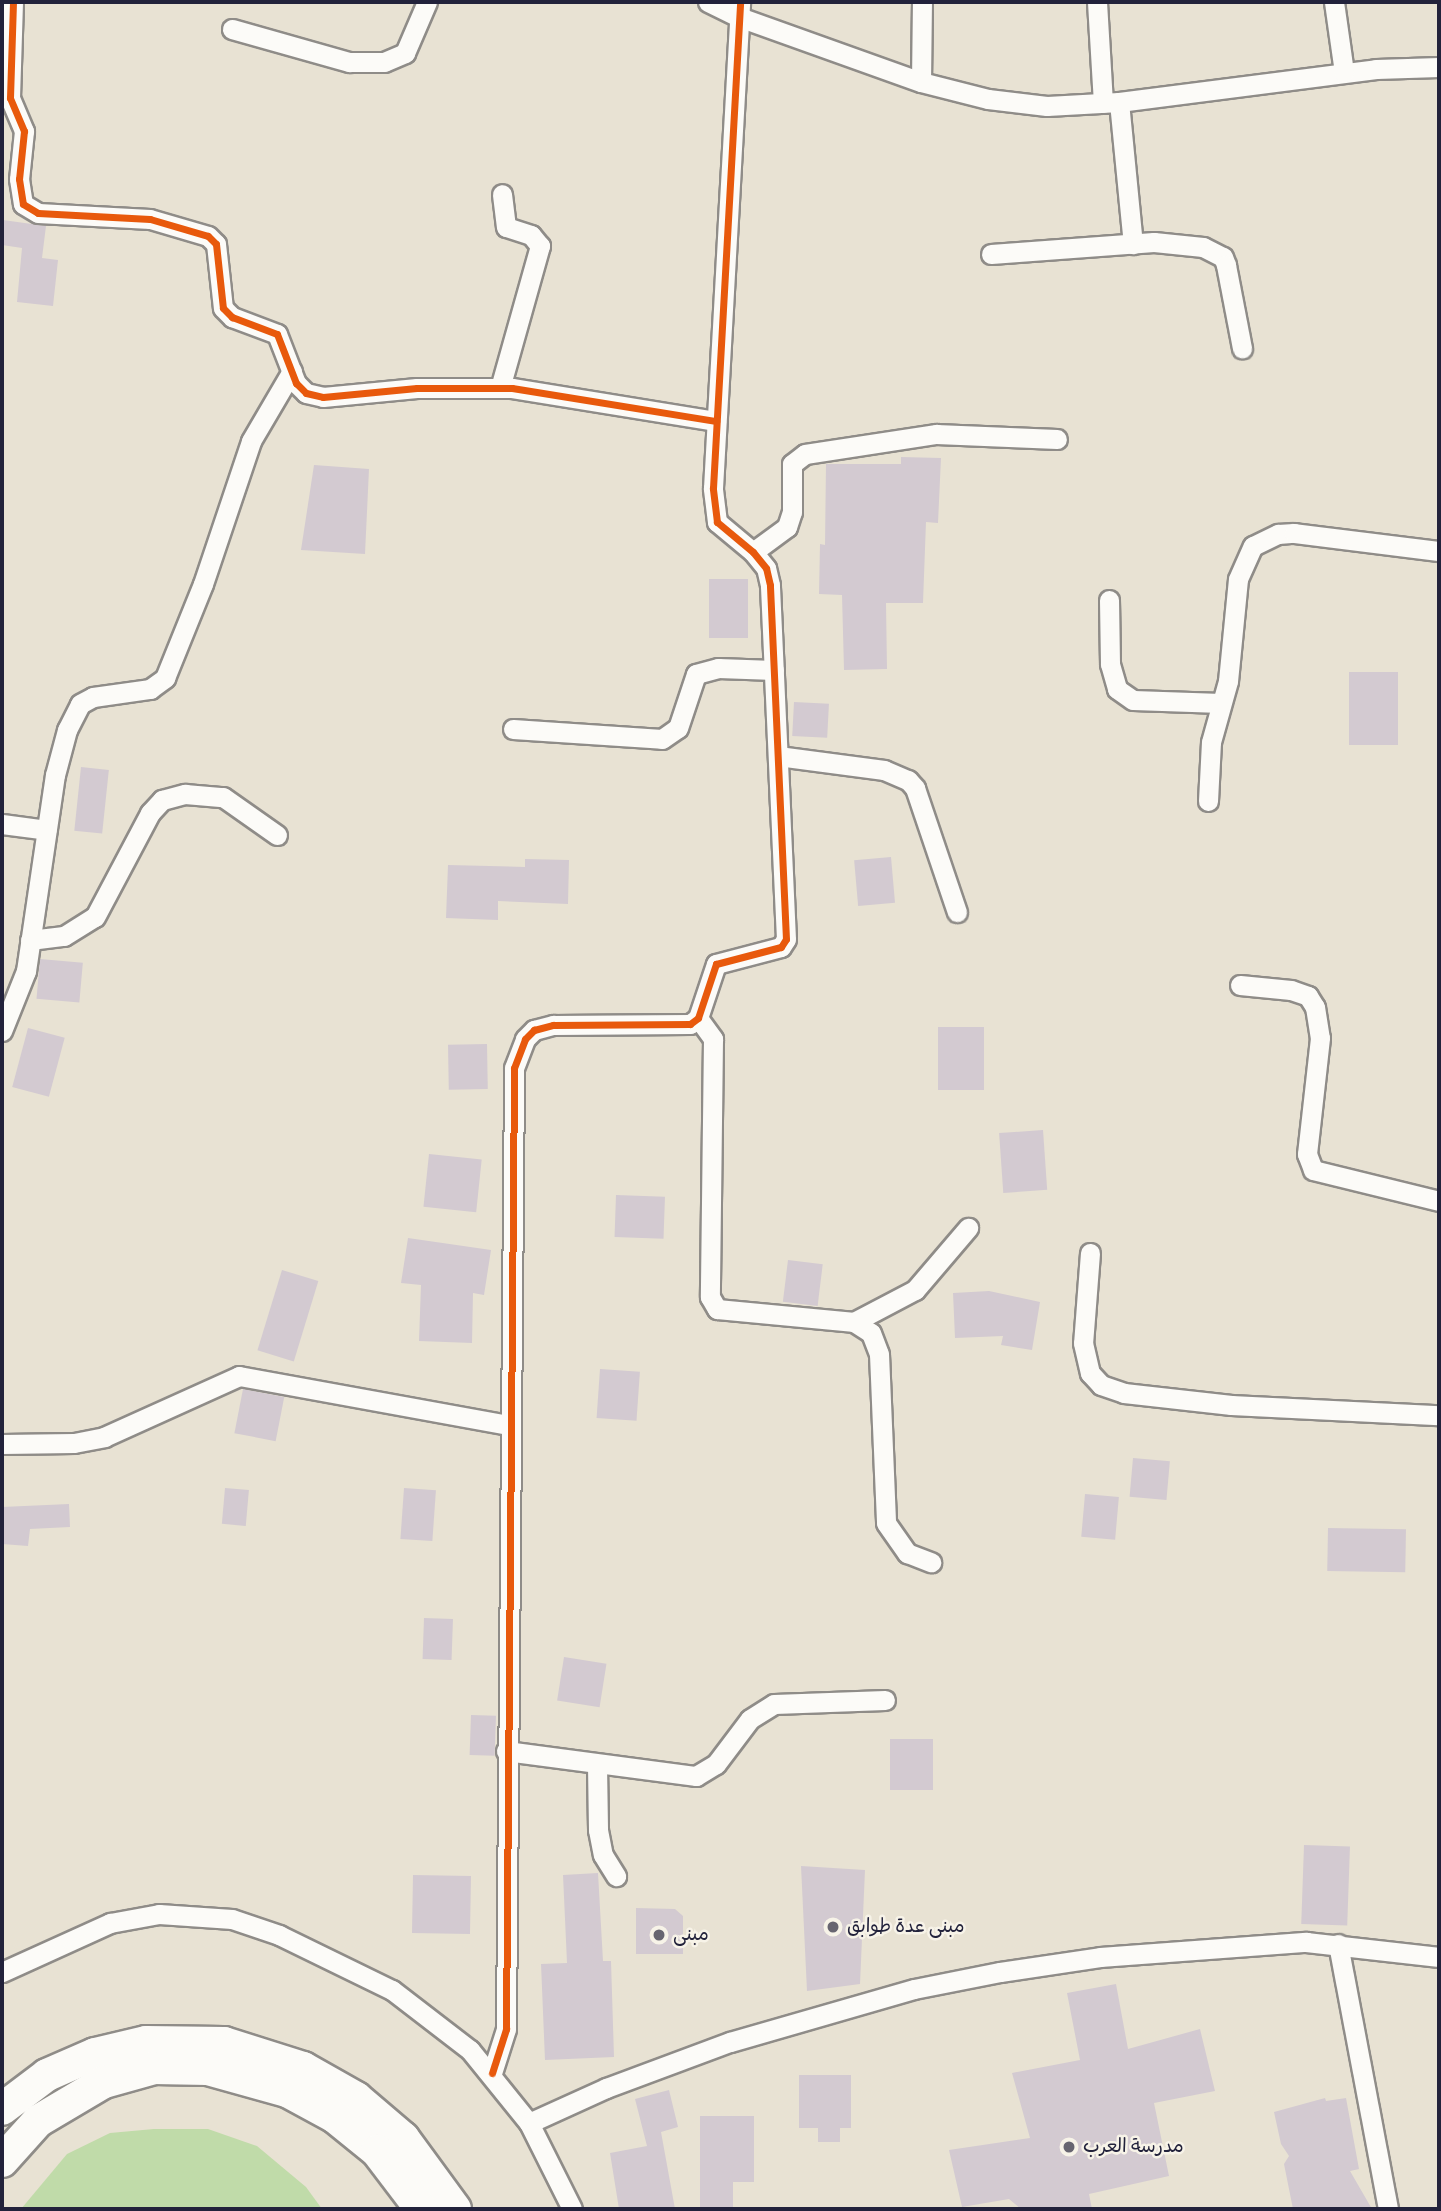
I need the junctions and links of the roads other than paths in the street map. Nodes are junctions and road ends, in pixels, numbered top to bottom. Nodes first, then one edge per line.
1 (13, 2) edge
2 (427, 2) edge
3 (708, 2) edge
4 (922, 2) edge
5 (1097, 2) edge
6 (1334, 2) edge
7 (739, 9) edge
8 (232, 29) dead end
9 (1439, 67) edge
10 (1344, 72) junction
11 (921, 82) junction
12 (1111, 102) junction
13 (502, 194) dead end
14 (1133, 244) junction
15 (991, 254) dead end
16 (1242, 348) dead end
17 (292, 371) junction
18 (500, 388) junction
19 (716, 421) junction
20 (1057, 439) dead end
21 (1439, 551) edge
22 (753, 552) junction
23 (1109, 600) dead end
24 (774, 670) junction
25 (1221, 703) junction
26 (513, 729) dead end
27 (778, 756) junction
28 (1208, 801) dead end
29 (2, 824) edge
30 (47, 830) junction
31 (277, 835) dead end
32 (957, 912) dead end
33 (30, 940) junction
34 (1240, 985) dead end
35 (8, 998) edge
36 (698, 1018) junction
37 (2, 1031) edge
38 (1439, 1201) edge
39 (968, 1228) dead end
40 (1090, 1253) dead end
41 (854, 1322) junction
42 (1439, 1415) edge
43 (509, 1425) junction
44 (2, 1444) edge
45 (931, 1562) dead end
46 (885, 1700) dead end
47 (506, 1751) junction
48 (597, 1765) junction
49 (616, 1876) dead end
50 (1338, 1944) junction
51 (1439, 1956) edge
52 (2, 1972) edge
53 (492, 2073) junction
54 (2, 2109) edge
55 (529, 2123) junction
56 (2, 2161) edge
57 (421, 2209) edge
58 (456, 2209) edge
59 (572, 2209) edge
60 (1388, 2209) edge

1 - 17 street
2 - 8 street
3 - 7 street
4 - 11 street
5 - 12 street
6 - 10 street
7 - 11 street
7 - 19 street
9 - 10 street
10 - 12 street
11 - 12 street
12 - 14 street
13 - 18 street
14 - 15 street
14 - 16 street
17 - 18 street
17 - 30 street
18 - 19 street
19 - 22 street
20 - 22 street
21 - 25 street
22 - 24 street
23 - 25 street
24 - 26 street
24 - 27 street
25 - 28 street
27 - 32 street
27 - 36 street
29 - 30 street
30 - 33 street
31 - 33 street
33 - 35 street
34 - 38 street
35 - 37 street
36 - 41 street
36 - 43 street
39 - 41 street
40 - 42 street
41 - 45 street
43 - 44 street
43 - 47 street
46 - 48 street
47 - 48 street
47 - 53 street
48 - 49 street
50 - 51 street
50 - 55 street
50 - 60 street
52 - 53 street
53 - 55 street
54 - 58 highway
55 - 59 street
56 - 57 highway

